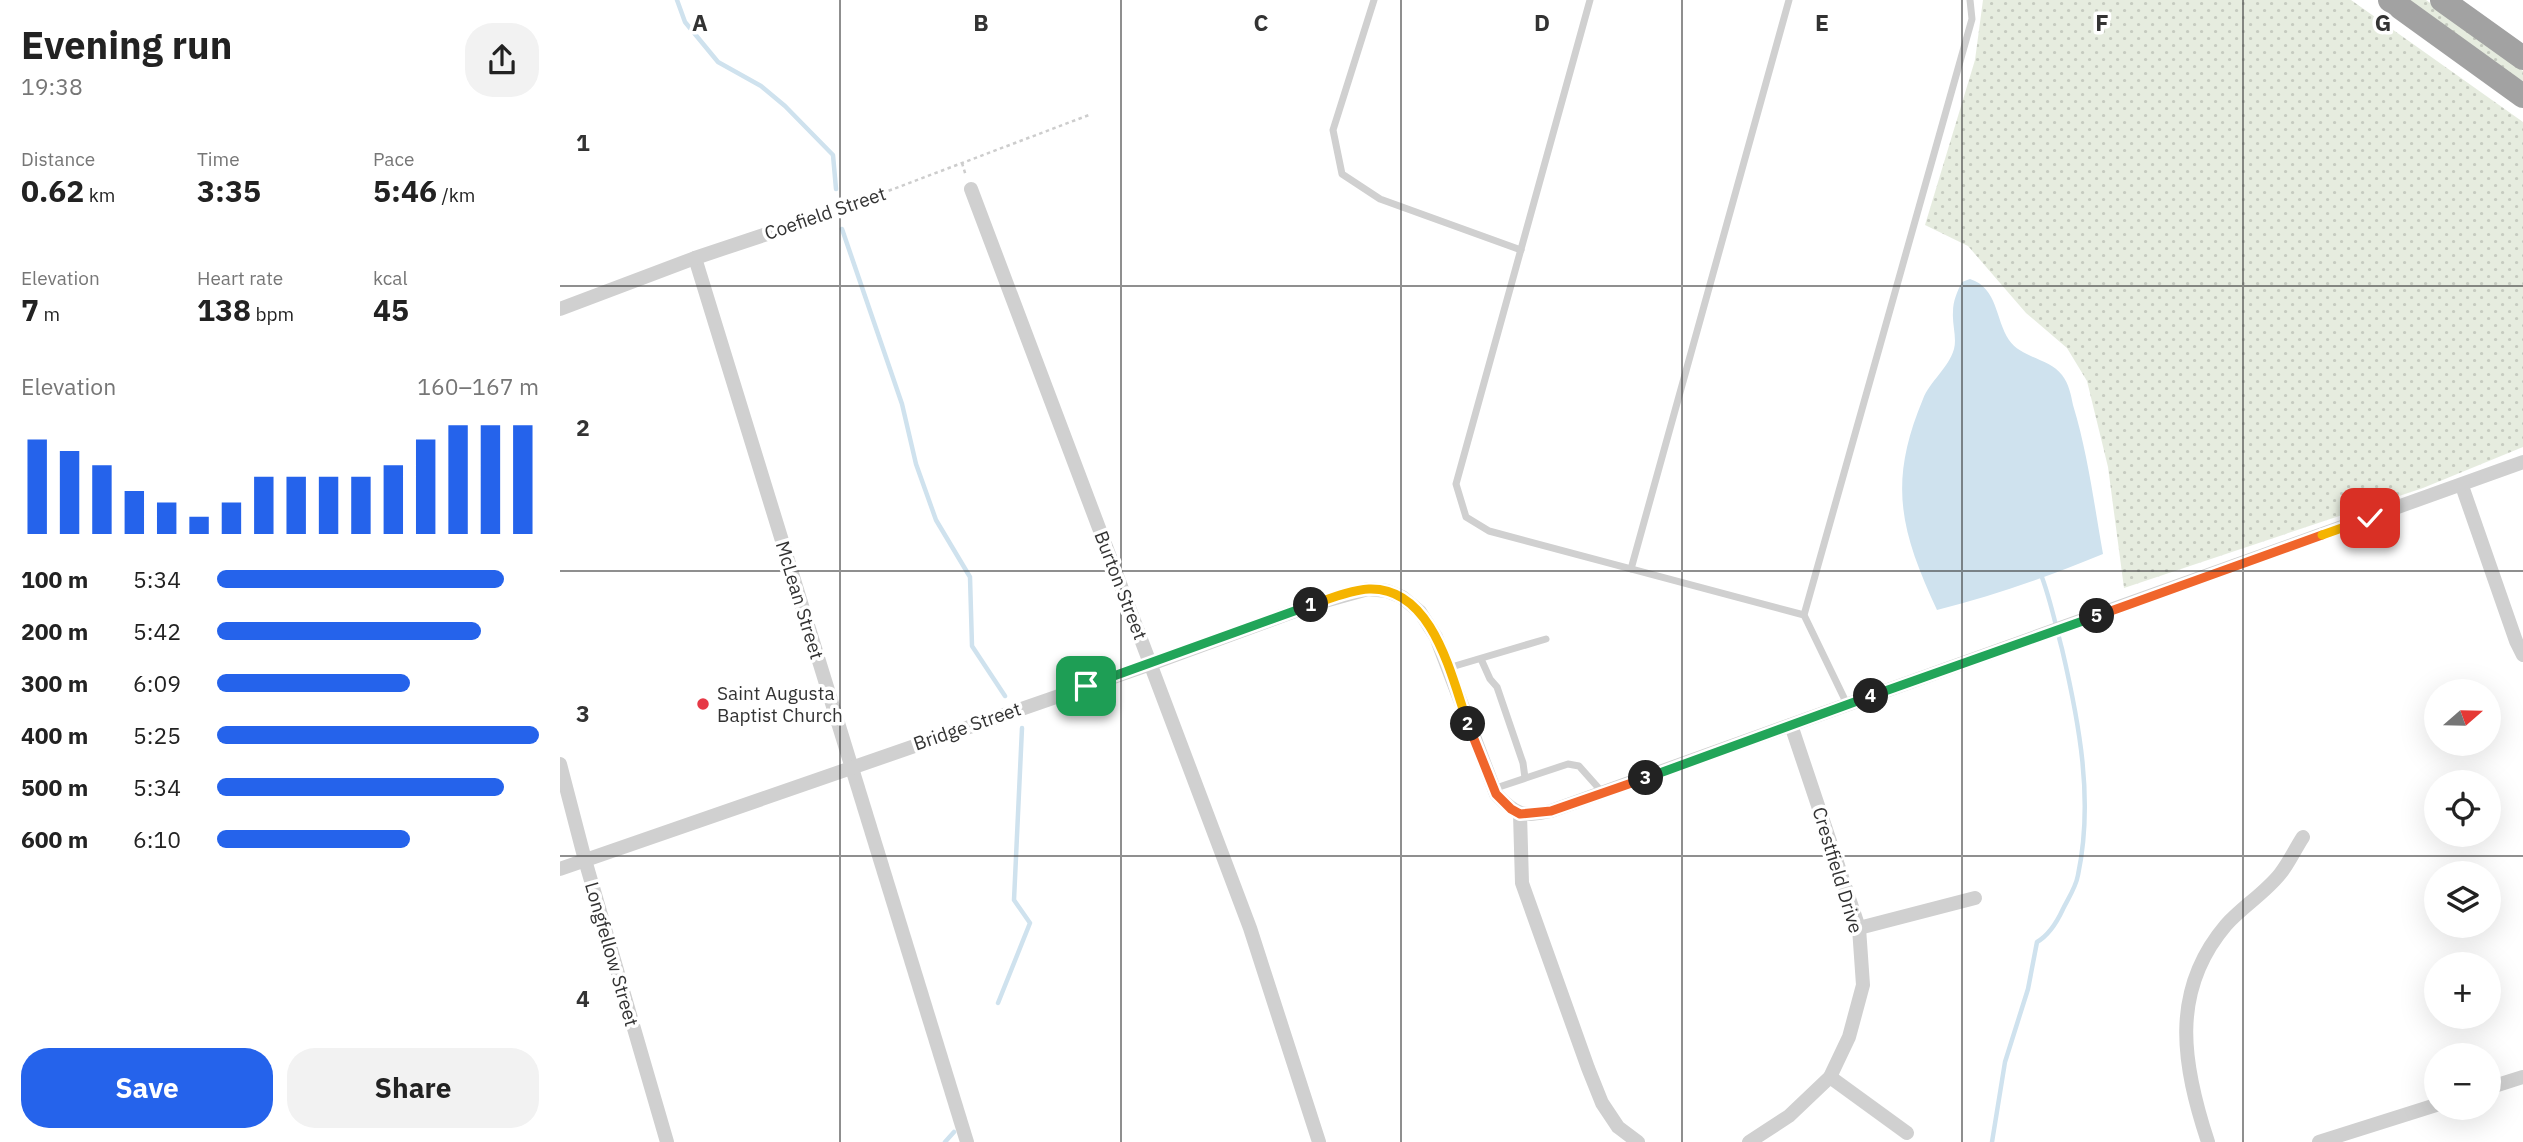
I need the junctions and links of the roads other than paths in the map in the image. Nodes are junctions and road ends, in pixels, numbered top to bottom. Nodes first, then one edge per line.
1 (1374, 0) edge
2 (1590, 0) edge
3 (1788, 0) edge
4 (1970, 0) edge
5 (2390, 0) edge
6 (2442, 0) edge
7 (2523, 58) edge
8 (2523, 96) edge
9 (971, 189) dead end
10 (769, 233) road end
11 (1521, 250) junction
12 (695, 258) junction
13 (560, 309) edge
14 (2523, 462) edge
15 (2462, 486) junction
16 (1631, 569) junction
17 (1804, 615) junction
18 (1546, 639) dead end
19 (2523, 655) edge
20 (1481, 659) junction
21 (1151, 664) junction
22 (1448, 668) junction
23 (1848, 705) junction
24 (1791, 725) junction
25 (560, 764) edge
26 (852, 766) junction
27 (1525, 778) junction
28 (1493, 789) junction
29 (1603, 794) junction
30 (1520, 814) junction
31 (2303, 837) dead end
32 (585, 860) junction
33 (560, 869) edge
34 (1975, 898) dead end
35 (1859, 928) junction
36 (1830, 1077) junction
37 (2523, 1077) edge
38 (2501, 1084) edge
39 (2424, 1109) edge
40 (1907, 1133) dead end
41 (667, 1142) edge
42 (967, 1142) edge
43 (1320, 1142) edge
44 (1638, 1142) edge
45 (1749, 1142) edge
46 (2208, 1142) edge
47 (2319, 1142) edge

1 - 11 lane
2 - 11 lane
3 - 16 lane
4 - 17 lane
5 - 8 highway
6 - 7 highway
9 - 21 street, Burton Street
10 - 12 street, Coefield Street
11 - 16 lane
12 - 13 street, Coefield Street
12 - 26 street, McLean Street
14 - 15 street
15 - 19 street
15 - 23 street
16 - 17 lane
17 - 23 lane
18 - 20 lane
20 - 22 lane
20 - 27 lane
21 - 22 street, Bridge Street
21 - 26 street, Bridge Street
21 - 43 street, Burton Street
22 - 28 street, Bridge Street
23 - 24 street
24 - 29 street
24 - 35 street, Crestfield Drive
25 - 32 street, Longfellow Street
26 - 32 street, Bridge Street
26 - 42 street, McLean Street
27 - 28 lane
27 - 29 lane
28 - 30 street, Bridge Street
29 - 30 street
30 - 44 street
31 - 46 street
32 - 33 street, Bridge Street
32 - 41 street, Longfellow Street
34 - 35 street
35 - 36 street, Crestfield Drive
36 - 40 street
36 - 45 street, Crestfield Drive
37 - 38 street
39 - 47 street

